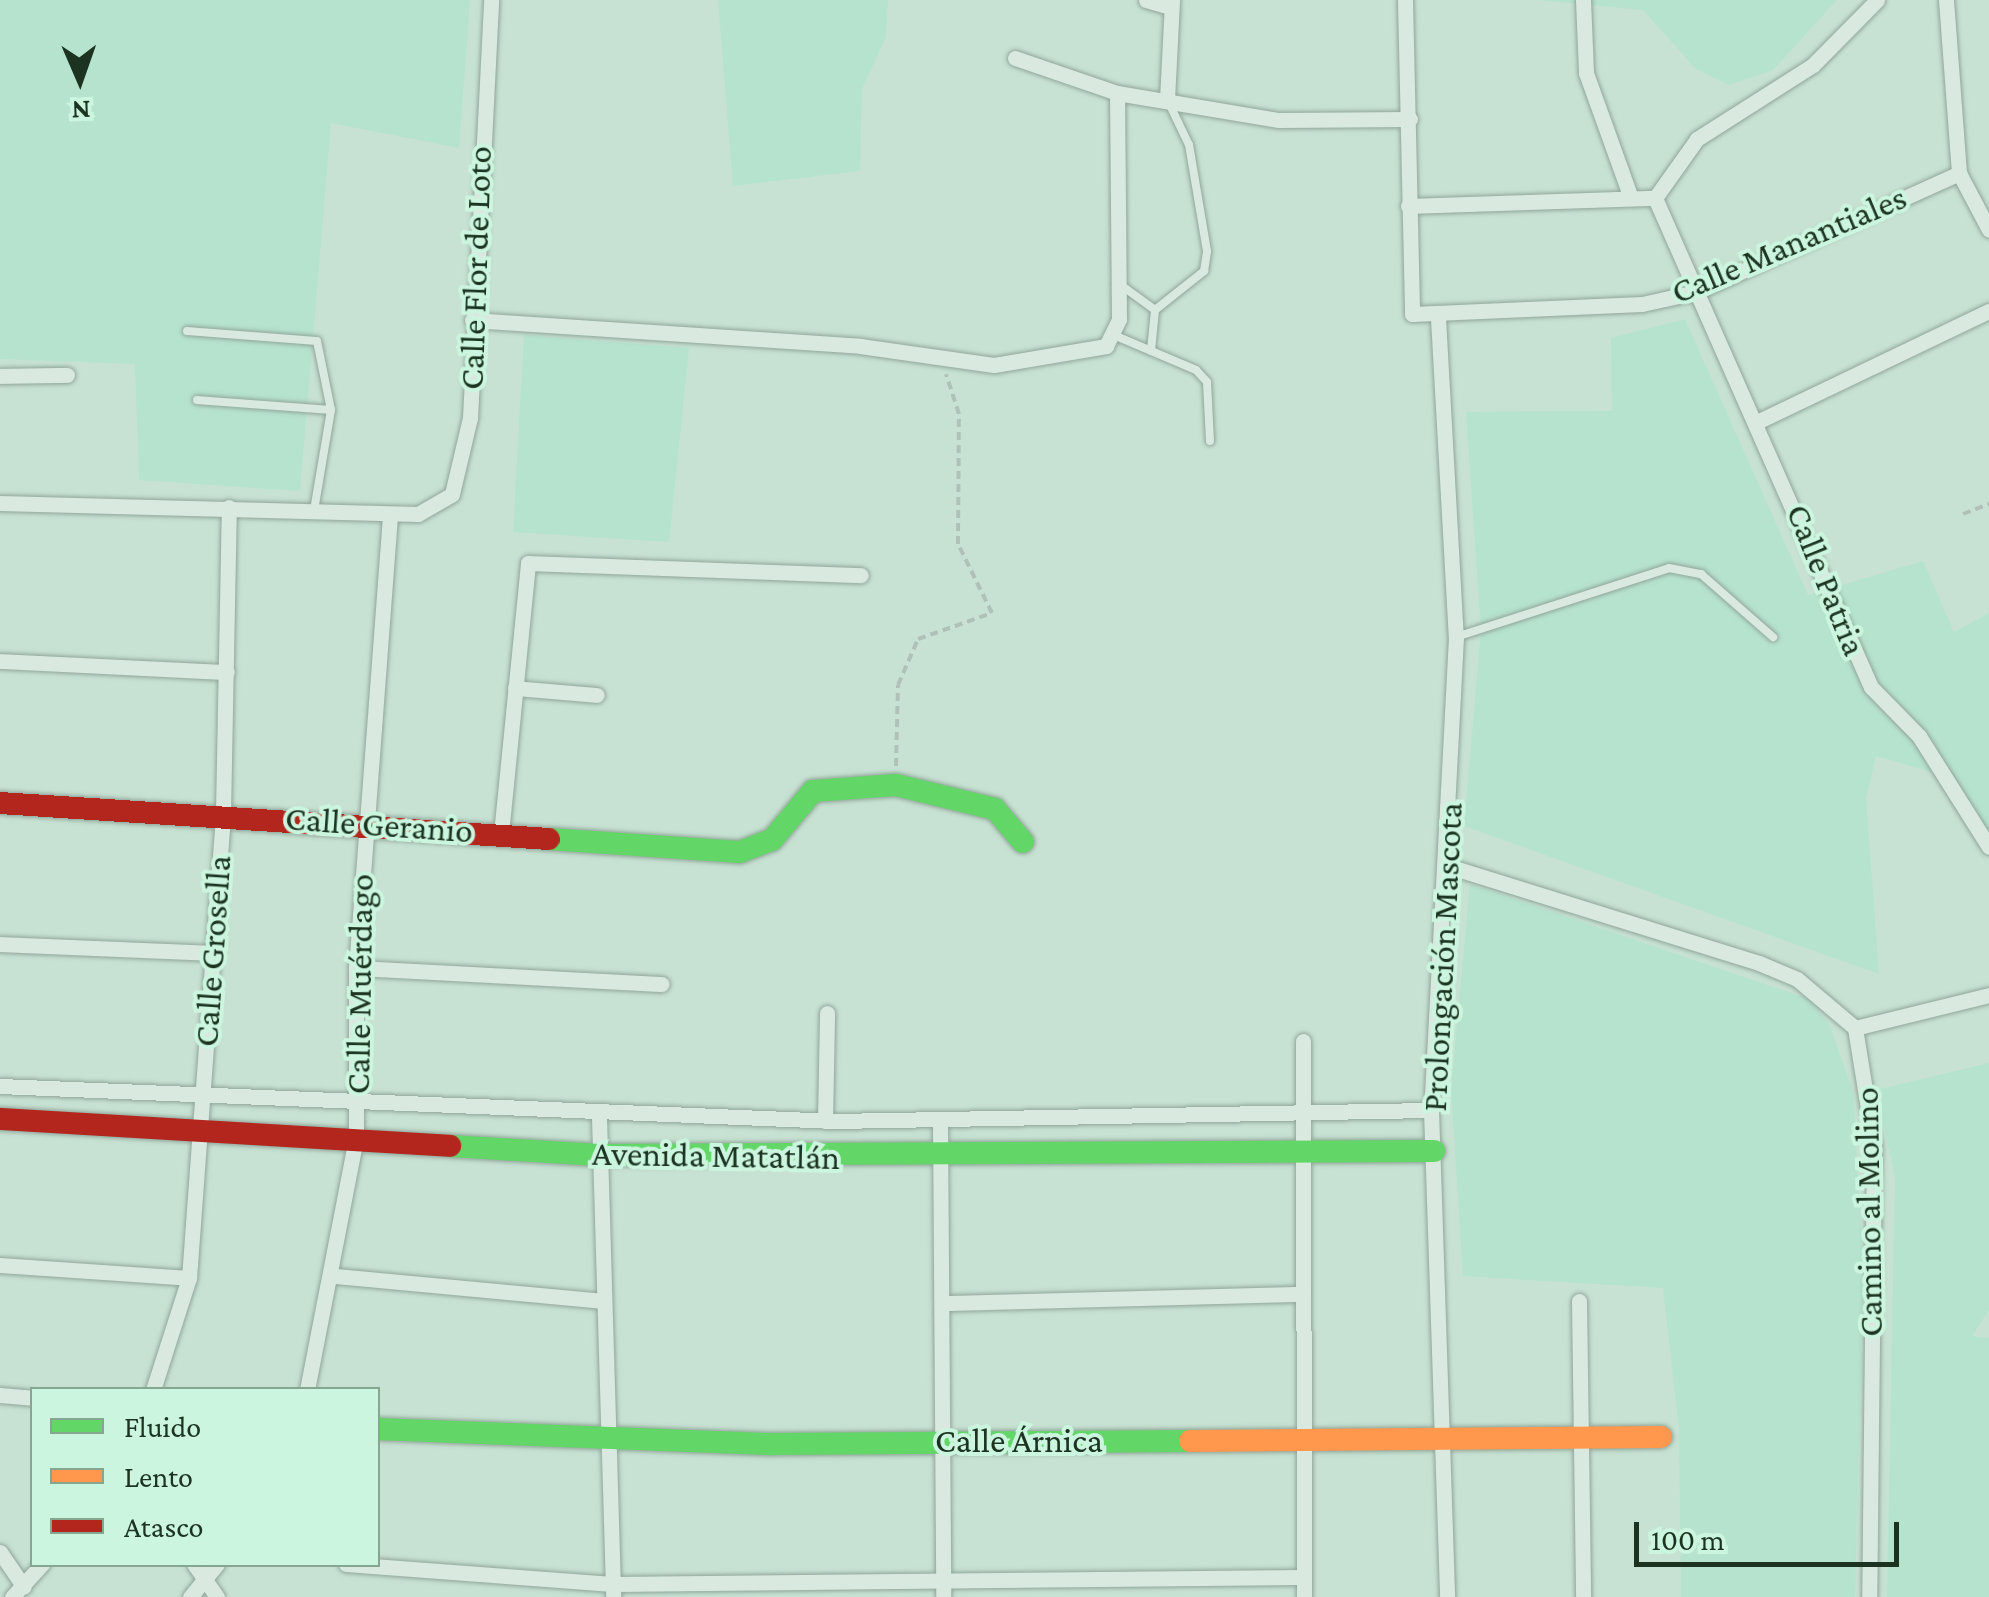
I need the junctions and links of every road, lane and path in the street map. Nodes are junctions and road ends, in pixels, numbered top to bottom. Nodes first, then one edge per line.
1 (491, 0) edge
2 (1146, 0) edge
3 (1404, 0) edge
4 (1583, 0) edge
5 (1877, 0) edge
6 (1946, 0) edge
7 (1172, 3) edge
8 (1015, 58) dead end
9 (1117, 93) junction
10 (1167, 100) junction
11 (1410, 119) junction
12 (1958, 173) junction
13 (1631, 198) junction
14 (1655, 198) junction
15 (1408, 206) junction
16 (1989, 230) edge
17 (1118, 283) junction
18 (1696, 292) junction
19 (1155, 310) junction
20 (1989, 311) edge
21 (1438, 318) junction
22 (472, 320) junction
23 (187, 331) dead end
24 (1116, 336) junction
25 (1151, 351) junction
26 (942, 360) junction
27 (67, 375) dead end
28 (0, 376) edge
29 (198, 400) dead end
30 (331, 410) junction
31 (1761, 420) junction
32 (1210, 441) dead end
33 (0, 504) edge
34 (1989, 504) edge
35 (229, 507) junction
36 (314, 511) junction
37 (390, 514) junction
38 (1963, 514) dead end
39 (861, 576) dead end
40 (1456, 637) junction
41 (1773, 638) dead end
42 (0, 662) edge
43 (227, 672) junction
44 (515, 688) junction
45 (597, 695) dead end
46 (896, 785) junction
47 (0, 802) edge
48 (222, 812) junction
49 (366, 824) junction
50 (502, 834) junction
51 (1023, 842) dead end
52 (1989, 847) edge
53 (1451, 867) junction
54 (0, 944) edge
55 (213, 953) junction
56 (356, 968) junction
57 (662, 984) dead end
58 (1989, 995) edge
59 (827, 1013) dead end
60 (1855, 1028) junction
61 (1302, 1041) dead end
62 (0, 1086) edge
63 (203, 1101) junction
64 (357, 1107) junction
65 (1432, 1110) junction
66 (1300, 1114) junction
67 (599, 1117) junction
68 (0, 1119) edge
69 (825, 1121) junction
70 (940, 1123) junction
71 (201, 1132) junction
72 (356, 1138) junction
73 (1434, 1151) junction
74 (1300, 1154) junction
75 (600, 1155) junction
76 (941, 1158) junction
77 (0, 1265) edge
78 (335, 1276) junction
79 (189, 1278) junction
80 (1297, 1294) junction
81 (602, 1301) junction
82 (1579, 1301) dead end
83 (947, 1303) junction
84 (154, 1387) edge
85 (308, 1387) edge
86 (0, 1396) edge
87 (30, 1398) edge
88 (380, 1429) edge
89 (1661, 1438) dead end
90 (1581, 1439) junction
91 (946, 1441) junction
92 (611, 1442) junction
93 (1300, 1442) junction
94 (1446, 1442) junction
95 (0, 1552) edge
96 (40, 1567) edge
97 (196, 1567) edge
98 (215, 1567) edge
99 (377, 1567) edge
100 (1303, 1578) junction
101 (205, 1580) junction
102 (943, 1588) edge
103 (612, 1590) edge
104 (22, 1594) edge
105 (190, 1597) edge
106 (217, 1597) edge
107 (1304, 1597) edge
108 (1447, 1597) edge
109 (1583, 1597) edge
110 (1870, 1597) edge

1 - 22 street, Calle Flor de Loto
2 - 7 street
3 - 11 street
4 - 13 street
5 - 14 street
6 - 12 street
7 - 10 street
8 - 9 street
9 - 10 street
9 - 17 street
10 - 11 street
10 - 19 lane
11 - 15 street
12 - 16 street
12 - 18 street, Calle Manantiales
13 - 14 street
13 - 15 street
14 - 18 street, Calle Patria
15 - 21 street
17 - 19 lane
17 - 24 street
18 - 21 street, Calle Manantiales
18 - 31 street, Calle Patria
19 - 25 lane
20 - 31 street
21 - 40 street, Prolongación Mascota
22 - 26 street
22 - 37 street, Calle Flor de Loto
23 - 30 lane
24 - 25 lane
24 - 26 street
25 - 32 lane
26 - 46 path
27 - 28 street
29 - 30 lane
30 - 36 lane
31 - 52 street, Calle Patria
33 - 35 street
34 - 38 path
35 - 36 street
35 - 43 street, Calle Grosella
36 - 37 street
37 - 49 street, Calle Muérdago
39 - 44 street
40 - 41 lane
40 - 53 street, Prolongación Mascota
42 - 43 street
43 - 48 street, Calle Grosella
44 - 45 street
44 - 50 street
46 - 50 street, Calle Geranio
46 - 51 street
47 - 48 street, Calle Geranio
48 - 49 street, Calle Geranio
48 - 55 street, Calle Grosella
49 - 50 street, Calle Geranio
49 - 56 street, Calle Muérdago
53 - 60 street
53 - 65 street, Prolongación Mascota
54 - 55 street
55 - 63 street, Calle Grosella
56 - 57 street
56 - 64 street, Calle Muérdago
58 - 60 street
59 - 69 street
60 - 110 street, Camino al Molino
61 - 66 street
62 - 63 street, Avenida Matatlán
63 - 64 street, Avenida Matatlán
63 - 71 street, Calle Grosella
64 - 67 street, Avenida Matatlán
64 - 72 street, Calle Muérdago
65 - 66 street, Avenida Matatlán
65 - 73 street, Prolongación Mascota
66 - 70 street, Avenida Matatlán
66 - 74 street
67 - 69 street, Avenida Matatlán
67 - 75 street
68 - 71 street, Avenida Matatlán
69 - 70 street, Avenida Matatlán
70 - 76 street
71 - 72 street, Avenida Matatlán
71 - 79 street, Calle Grosella
72 - 75 street, Avenida Matatlán
72 - 78 street, Calle Muérdago
73 - 74 street, Avenida Matatlán
73 - 94 street, Prolongación Mascota
74 - 76 street, Avenida Matatlán
74 - 80 street
75 - 76 street, Avenida Matatlán
75 - 81 street
76 - 83 street
77 - 79 street
78 - 81 street
78 - 85 street, Calle Muérdago
79 - 84 street, Calle Grosella
80 - 83 street
80 - 93 street
81 - 92 street
82 - 90 street
83 - 91 street
86 - 87 street
88 - 92 street, Calle Árnica
89 - 90 street, Calle Árnica
90 - 94 street, Calle Árnica
90 - 109 street
91 - 92 street, Calle Árnica
91 - 93 street, Calle Árnica
91 - 102 street
92 - 103 street
93 - 94 street, Calle Árnica
93 - 100 street
94 - 108 street, Prolongación Mascota
95 - 104 street
96 - 104 street
97 - 101 street
98 - 101 street
99 - 103 street
100 - 102 street
100 - 107 street
101 - 105 street
101 - 106 street
102 - 103 street

